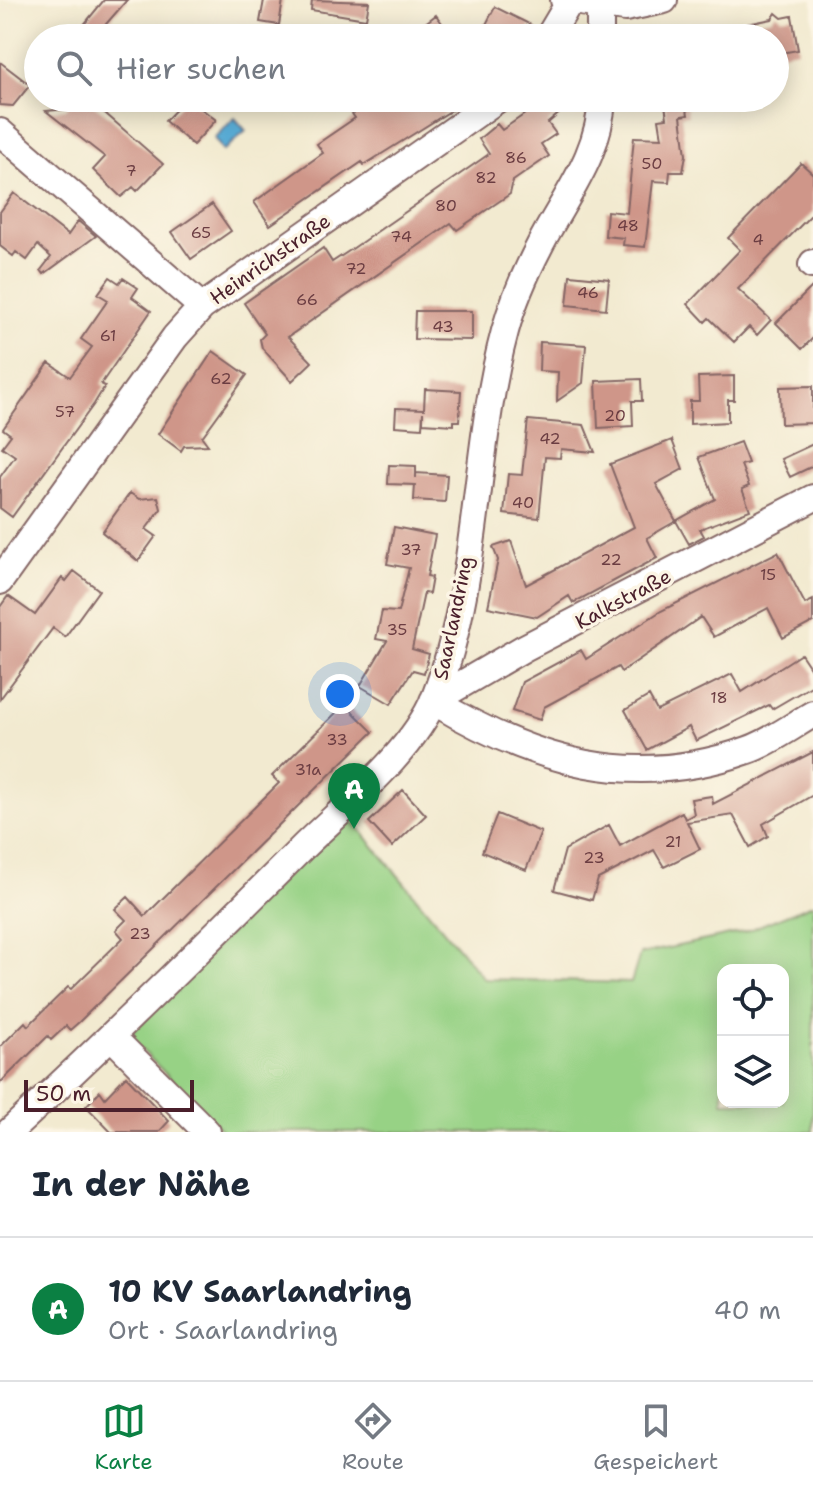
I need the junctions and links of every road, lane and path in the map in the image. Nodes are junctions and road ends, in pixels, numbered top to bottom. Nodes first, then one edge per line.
1 (664, 0) edge
2 (567, 1) edge
3 (600, 5) junction
4 (555, 24) edge
5 (600, 24) edge
6 (479, 112) edge
7 (601, 112) edge
8 (0, 132) edge
9 (202, 307) junction
10 (813, 498) edge
11 (0, 581) edge
12 (433, 701) junction
13 (813, 714) edge
14 (112, 1037) junction
15 (9, 1132) edge
16 (207, 1132) edge

1 - 3 street
2 - 3 street
2 - 4 street
3 - 5 street
6 - 9 street, Heinrichstraße
7 - 12 street, Saarlandring
8 - 9 street
9 - 11 street, Heinrichstraße
10 - 12 street, Kalkstraße
12 - 13 street
12 - 14 street, Saarlandring
14 - 15 street, Saarlandring
14 - 16 street

